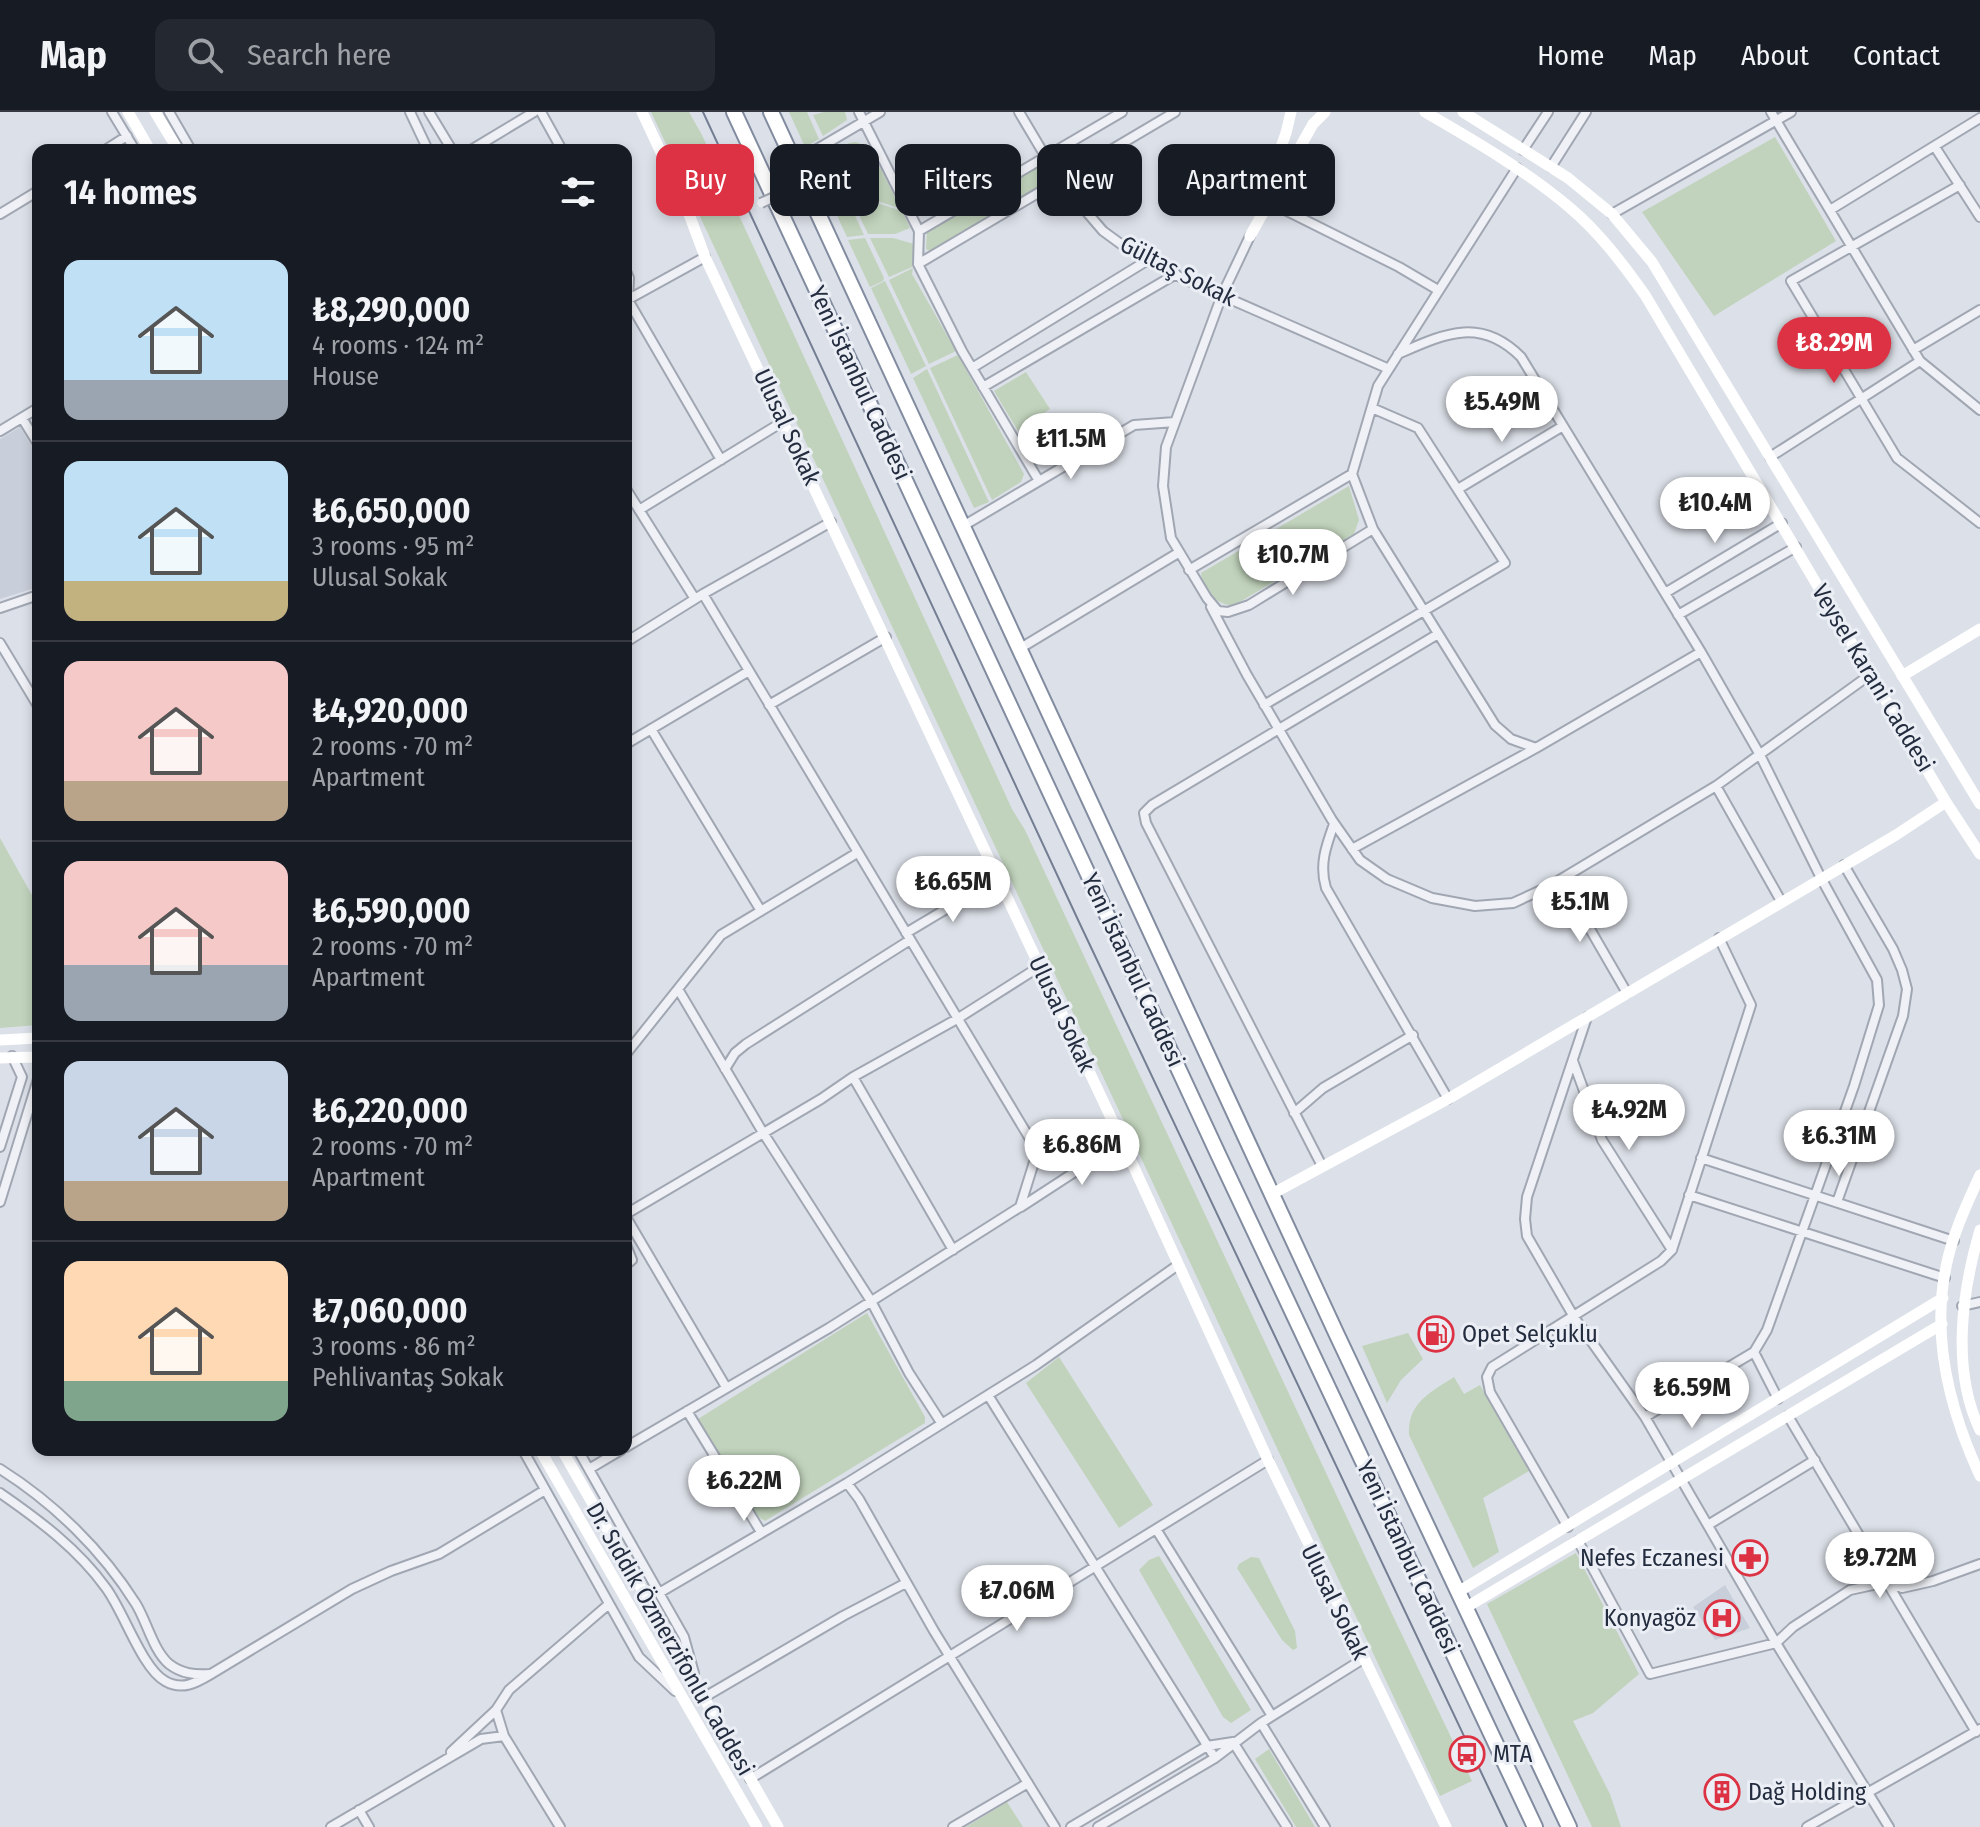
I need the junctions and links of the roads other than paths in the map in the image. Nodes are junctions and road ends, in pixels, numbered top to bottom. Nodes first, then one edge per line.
1 (112, 112) edge
2 (128, 112) edge
3 (155, 112) edge
4 (169, 112) edge
5 (410, 112) edge
6 (429, 112) edge
7 (534, 112) edge
8 (541, 112) edge
9 (642, 112) edge
10 (734, 112) edge
11 (771, 112) edge
12 (859, 112) edge
13 (880, 112) edge
14 (1019, 112) edge
15 (1122, 112) edge
16 (1175, 112) edge
17 (1291, 112) edge
18 (1325, 112) edge
19 (1425, 112) edge
20 (1463, 112) edge
21 (1548, 112) edge
22 (1586, 112) edge
23 (1791, 112) edge
24 (1773, 116) edge
25 (1980, 118) edge
26 (865, 121) junction
27 (127, 136) junction
28 (114, 144) edge
29 (132, 144) edge
30 (147, 144) edge
31 (174, 144) edge
32 (188, 144) edge
33 (425, 144) edge
34 (448, 144) edge
35 (481, 144) edge
36 (559, 144) edge
37 (786, 144) edge
38 (826, 144) edge
39 (1037, 144) edge
40 (1068, 144) edge
41 (1122, 144) edge
42 (1302, 144) edge
43 (1935, 147) junction
44 (1523, 150) junction
45 (1037, 163) edge
46 (1551, 167) junction
47 (1517, 168) junction
48 (1960, 185) junction
49 (1037, 194) edge
50 (32, 195) edge
51 (770, 199) edge
52 (761, 203) dead end
53 (1830, 210) junction
54 (0, 214) edge
55 (1612, 214) junction
56 (820, 216) edge
57 (1090, 216) edge
58 (1261, 216) edge
59 (1297, 216) edge
60 (1980, 217) edge
61 (919, 231) junction
62 (1250, 236) junction
63 (1851, 247) junction
64 (705, 257) junction
65 (1148, 260) junction
66 (918, 264) junction
67 (1176, 274) junction
68 (1438, 290) junction
69 (1222, 295) junction
70 (632, 297) edge
71 (632, 309) edge
72 (1980, 310) edge
73 (1913, 350) junction
74 (1398, 354) junction
75 (1920, 361) junction
76 (972, 368) junction
77 (1389, 369) junction
78 (983, 387) junction
79 (1861, 399) junction
80 (1372, 408) junction
81 (1980, 410) edge
82 (32, 412) edge
83 (22, 418) junction
84 (784, 421) junction
85 (1175, 422) junction
86 (1563, 426) junction
87 (0, 431) edge
88 (32, 434) edge
89 (1770, 457) junction
90 (721, 460) junction
91 (1352, 474) junction
92 (1039, 481) junction
93 (1458, 489) junction
94 (632, 499) edge
95 (639, 510) junction
96 (831, 522) junction
97 (1782, 523) junction
98 (1980, 523) edge
99 (963, 526) junction
100 (1373, 529) junction
101 (1796, 547) junction
102 (1178, 553) junction
103 (1189, 570) junction
104 (1665, 593) junction
105 (32, 597) edge
106 (699, 597) junction
107 (1207, 598) junction
108 (0, 608) edge
109 (1424, 611) junction
110 (1678, 615) junction
111 (1980, 629) edge
112 (1438, 634) junction
113 (886, 637) junction
114 (632, 638) edge
115 (0, 643) edge
116 (1018, 650) junction
117 (1701, 652) junction
118 (749, 671) junction
119 (1871, 674) junction
120 (1902, 676) junction
121 (32, 696) edge
122 (769, 705) junction
123 (1264, 705) junction
124 (651, 729) junction
125 (1279, 729) junction
126 (632, 740) edge
127 (1536, 748) junction
128 (1760, 755) junction
129 (1980, 779) edge
130 (1716, 786) junction
131 (1969, 786) junction
132 (1946, 802) junction
133 (1980, 804) edge
134 (1334, 824) junction
135 (1352, 849) junction
136 (857, 853) junction
137 (1980, 854) edge
138 (1844, 865) junction
139 (1821, 878) junction
140 (1561, 879) junction
141 (983, 887) dead end
142 (1781, 901) junction
143 (761, 911) junction
144 (908, 937) junction
145 (1719, 938) junction
146 (1039, 967) junction
147 (678, 989) junction
148 (1627, 993) junction
149 (1588, 1017) junction
150 (957, 1019) junction
151 (1413, 1035) junction
152 (32, 1038) edge
153 (0, 1040) edge
154 (632, 1046) edge
155 (6, 1057) edge
156 (32, 1057) edge
157 (1573, 1061) junction
158 (725, 1069) junction
159 (22, 1077) junction
160 (853, 1077) junction
161 (32, 1080) edge
162 (32, 1097) edge
163 (1448, 1099) junction
164 (1294, 1113) junction
165 (762, 1131) junction
166 (1121, 1139) junction
167 (0, 1147) edge
168 (1701, 1158) junction
169 (1322, 1166) junction
170 (1980, 1175) edge
171 (1272, 1194) junction
172 (1689, 1195) junction
173 (1816, 1195) junction
174 (0, 1202) edge
175 (1837, 1202) junction
176 (1020, 1207) junction
177 (632, 1212) edge
178 (632, 1226) edge
179 (1980, 1230) edge
180 (1803, 1231) junction
181 (1954, 1241) junction
182 (953, 1250) junction
183 (1672, 1250) junction
184 (1977, 1250) edge
185 (1178, 1265) junction
186 (1945, 1278) junction
187 (1943, 1298) junction
188 (871, 1301) junction
189 (1980, 1302) edge
190 (1962, 1306) junction
191 (1574, 1317) junction
192 (1942, 1324) junction
193 (1754, 1352) junction
194 (726, 1387) junction
195 (988, 1395) junction
196 (1778, 1399) junction
197 (687, 1411) junction
198 (1788, 1416) junction
199 (1645, 1417) junction
200 (942, 1424) junction
201 (1980, 1430) edge
202 (632, 1443) edge
203 (526, 1456) edge
204 (543, 1456) edge
205 (565, 1456) edge
206 (581, 1456) edge
207 (611, 1456) edge
208 (1268, 1460) junction
209 (1815, 1460) junction
210 (1671, 1463) junction
211 (0, 1469) edge
212 (589, 1469) junction
213 (1980, 1476) edge
214 (1682, 1479) junction
215 (847, 1483) junction
216 (545, 1490) junction
217 (0, 1493) edge
218 (1708, 1525) junction
219 (1568, 1527) junction
220 (1156, 1529) junction
221 (761, 1532) junction
222 (1578, 1541) junction
223 (1980, 1564) edge
224 (1095, 1566) junction
225 (1887, 1582) junction
226 (906, 1583) junction
227 (1458, 1592) junction
228 (659, 1593) junction
229 (609, 1604) junction
230 (1465, 1608) junction
231 (1776, 1643) junction
232 (950, 1656) junction
233 (1363, 1659) junction
234 (211, 1674) junction
235 (701, 1693) junction
236 (683, 1699) junction
237 (496, 1710) junction
238 (1272, 1716) junction
239 (1261, 1723) junction
240 (1978, 1730) edge
241 (504, 1736) junction
242 (1233, 1742) junction
243 (1207, 1746) junction
244 (1215, 1758) junction
245 (428, 1769) junction
246 (750, 1779) junction
247 (1028, 1783) junction
248 (1868, 1792) junction
249 (359, 1810) junction
250 (331, 1827) edge
251 (369, 1827) edge
252 (560, 1827) edge
253 (757, 1827) edge
254 (778, 1827) edge
255 (953, 1827) edge
256 (1055, 1827) edge
257 (1071, 1827) edge
258 (1098, 1827) edge
259 (1287, 1827) edge
260 (1325, 1827) edge
261 (1446, 1827) edge
262 (1535, 1827) edge
263 (1569, 1827) edge
264 (1807, 1827) edge
265 (1889, 1827) edge

1 - 27 street
2 - 30 street
3 - 31 street
4 - 32 street
5 - 33 street
6 - 34 street
7 - 35 street
8 - 36 street
9 - 64 street, Ulusal Sokak
10 - 262 highway, Yeni İstanbul Caddesi
11 - 37 highway, Yeni İstanbul Caddesi
12 - 26 street
13 - 26 street
14 - 39 street, Gültaş Sokak
15 - 40 street
16 - 41 street
17 - 62 street
18 - 42 street
19 - 47 street, Veysel Karani Caddesi
20 - 44 street, Veysel Karani Caddesi
21 - 44 street
22 - 46 street
23 - 24 street
24 - 53 street
24 - 55 street
25 - 43 street
26 - 38 street
26 - 61 street
27 - 28 street
27 - 29 street
43 - 48 street
43 - 53 street
44 - 46 street, Veysel Karani Caddesi
45 - 61 street
46 - 55 street, Veysel Karani Caddesi
47 - 68 street
47 - 97 street, Veysel Karani Caddesi
48 - 60 street
48 - 63 street
49 - 66 street
50 - 54 street
51 - 52 street, bridge
53 - 63 street
55 - 89 street, Veysel Karani Caddesi
56 - 99 highway, Yeni İstanbul Caddesi
57 - 65 street, Gültaş Sokak
58 - 62 street
59 - 68 street
61 - 66 street
62 - 69 street
63 - 73 street
63 - 79 street
64 - 70 street
64 - 84 street, Ulusal Sokak
65 - 67 street, Gültaş Sokak
65 - 76 street
66 - 76 street
67 - 69 street, Gültaş Sokak
67 - 78 street
68 - 74 street
69 - 77 street, Gültaş Sokak
69 - 85 street
71 - 90 street
72 - 73 street
73 - 75 street
74 - 77 street
74 - 86 street
75 - 79 street
75 - 81 street
76 - 78 street
77 - 80 street
78 - 92 street
79 - 89 street
79 - 98 street
80 - 91 street
80 - 93 street
82 - 83 street
83 - 87 street
83 - 88 street
84 - 90 street
84 - 96 street, Ulusal Sokak
85 - 92 street
85 - 102 street
86 - 93 street
86 - 104 street
89 - 120 street, Veysel Karani Caddesi
90 - 95 street
91 - 100 street
91 - 103 street
92 - 99 street
93 - 109 street
94 - 95 street
95 - 106 street
96 - 106 street
96 - 113 street, Ulusal Sokak
97 - 101 street, Veysel Karani Caddesi
97 - 104 street
99 - 116 highway, Yeni İstanbul Caddesi
100 - 107 street
100 - 109 street
101 - 110 street
101 - 119 street, Veysel Karani Caddesi
102 - 103 street
102 - 116 street
103 - 107 street
104 - 110 street
105 - 108 street
106 - 114 street
106 - 118 street
107 - 123 street
109 - 112 street
109 - 123 street
110 - 117 street
111 - 120 street
112 - 125 street
112 - 127 street
113 - 122 street
113 - 146 street, Ulusal Sokak
115 - 121 street
116 - 171 highway, Yeni İstanbul Caddesi
117 - 127 street
117 - 128 street
118 - 122 street
118 - 124 street
119 - 128 street
119 - 132 street, Veysel Karani Caddesi
120 - 131 street, Veysel Karani Caddesi
122 - 136 street
123 - 125 street
124 - 126 street
124 - 143 street
125 - 134 street
125 - 164 street
127 - 135 street
128 - 130 street
128 - 139 street
129 - 131 street
130 - 140 street
130 - 142 street
131 - 133 street, Veysel Karani Caddesi
132 - 137 street, Veysel Karani Caddesi
132 - 138 street
134 - 135 street
134 - 151 street
135 - 140 street
136 - 143 street
136 - 144 street
138 - 139 street
138 - 175 street
139 - 142 street
139 - 173 street
140 - 148 street
141 - 144 street
142 - 145 street
143 - 147 street
144 - 150 street
144 - 158 street
145 - 148 street
145 - 168 street
146 - 150 street
146 - 166 street, Ulusal Sokak
147 - 154 street
147 - 158 street
148 - 149 street
149 - 157 street
149 - 163 street
150 - 160 street
150 - 176 street
151 - 163 street
151 - 164 street
152 - 153 street
155 - 156 street
155 - 159 street
157 - 183 street
157 - 191 street
158 - 165 street
159 - 161 street
159 - 167 street
160 - 165 street
160 - 182 street
162 - 174 street
163 - 169 street
164 - 169 street
165 - 177 street
165 - 188 street
166 - 176 street
166 - 185 street, Ulusal Sokak
168 - 172 street
168 - 173 street
169 - 171 street
170 - 181 street
171 - 227 highway, Yeni İstanbul Caddesi
172 - 180 street
172 - 183 street
173 - 175 street
173 - 180 street
175 - 181 street
176 - 182 street
178 - 194 street
179 - 184 street
180 - 186 street
180 - 193 street
181 - 186 street
182 - 188 street
183 - 191 street
184 - 190 street
185 - 195 street
185 - 208 street, Ulusal Sokak
186 - 187 street
187 - 192 street
187 - 196 street
188 - 194 street
188 - 200 street
189 - 190 street
190 - 201 street
191 - 199 street
191 - 219 street
192 - 198 street
192 - 213 street
193 - 196 street
193 - 199 street
194 - 197 street
195 - 200 street
195 - 224 street
196 - 210 street
197 - 202 street
197 - 221 street
198 - 209 street
198 - 214 street
199 - 210 street
200 - 215 street
203 - 216 street
204 - 236 street, Dr. Sıddık Özmerzifonlu Caddesi
205 - 235 street, Dr. Sıddık Özmerzifonlu Caddesi
206 - 212 street
207 - 212 street
208 - 220 street
208 - 233 street, Ulusal Sokak
209 - 218 street
209 - 225 street
210 - 214 street
210 - 219 street
211 - 234 street
212 - 228 street
214 - 218 street
214 - 222 street
215 - 221 street
215 - 226 street
216 - 229 street
216 - 234 street
217 - 234 street
218 - 231 street
219 - 227 street
220 - 224 street
220 - 238 street
221 - 228 street
222 - 230 street
222 - 231 street
223 - 225 street
224 - 232 street
224 - 243 street
225 - 231 street
225 - 240 street
226 - 232 street
226 - 235 street
227 - 230 highway, Yeni İstanbul Caddesi
228 - 235 street
229 - 236 street
229 - 237 street
230 - 263 highway, Yeni İstanbul Caddesi
231 - 248 street
232 - 246 street
232 - 247 street
233 - 238 street
233 - 261 street, Ulusal Sokak
235 - 246 street, Dr. Sıddık Özmerzifonlu Caddesi
236 - 253 street, Dr. Sıddık Özmerzifonlu Caddesi
237 - 241 street
237 - 245 street
238 - 239 street
239 - 242 street
239 - 260 street
240 - 248 street
241 - 245 street
241 - 252 street
242 - 243 street
242 - 244 street
242 - 259 street
243 - 244 street
243 - 257 street
244 - 258 street
245 - 249 street
246 - 254 street, Dr. Sıddık Özmerzifonlu Caddesi
247 - 255 street
247 - 256 street
248 - 264 street
248 - 265 street
249 - 250 street
249 - 251 street

